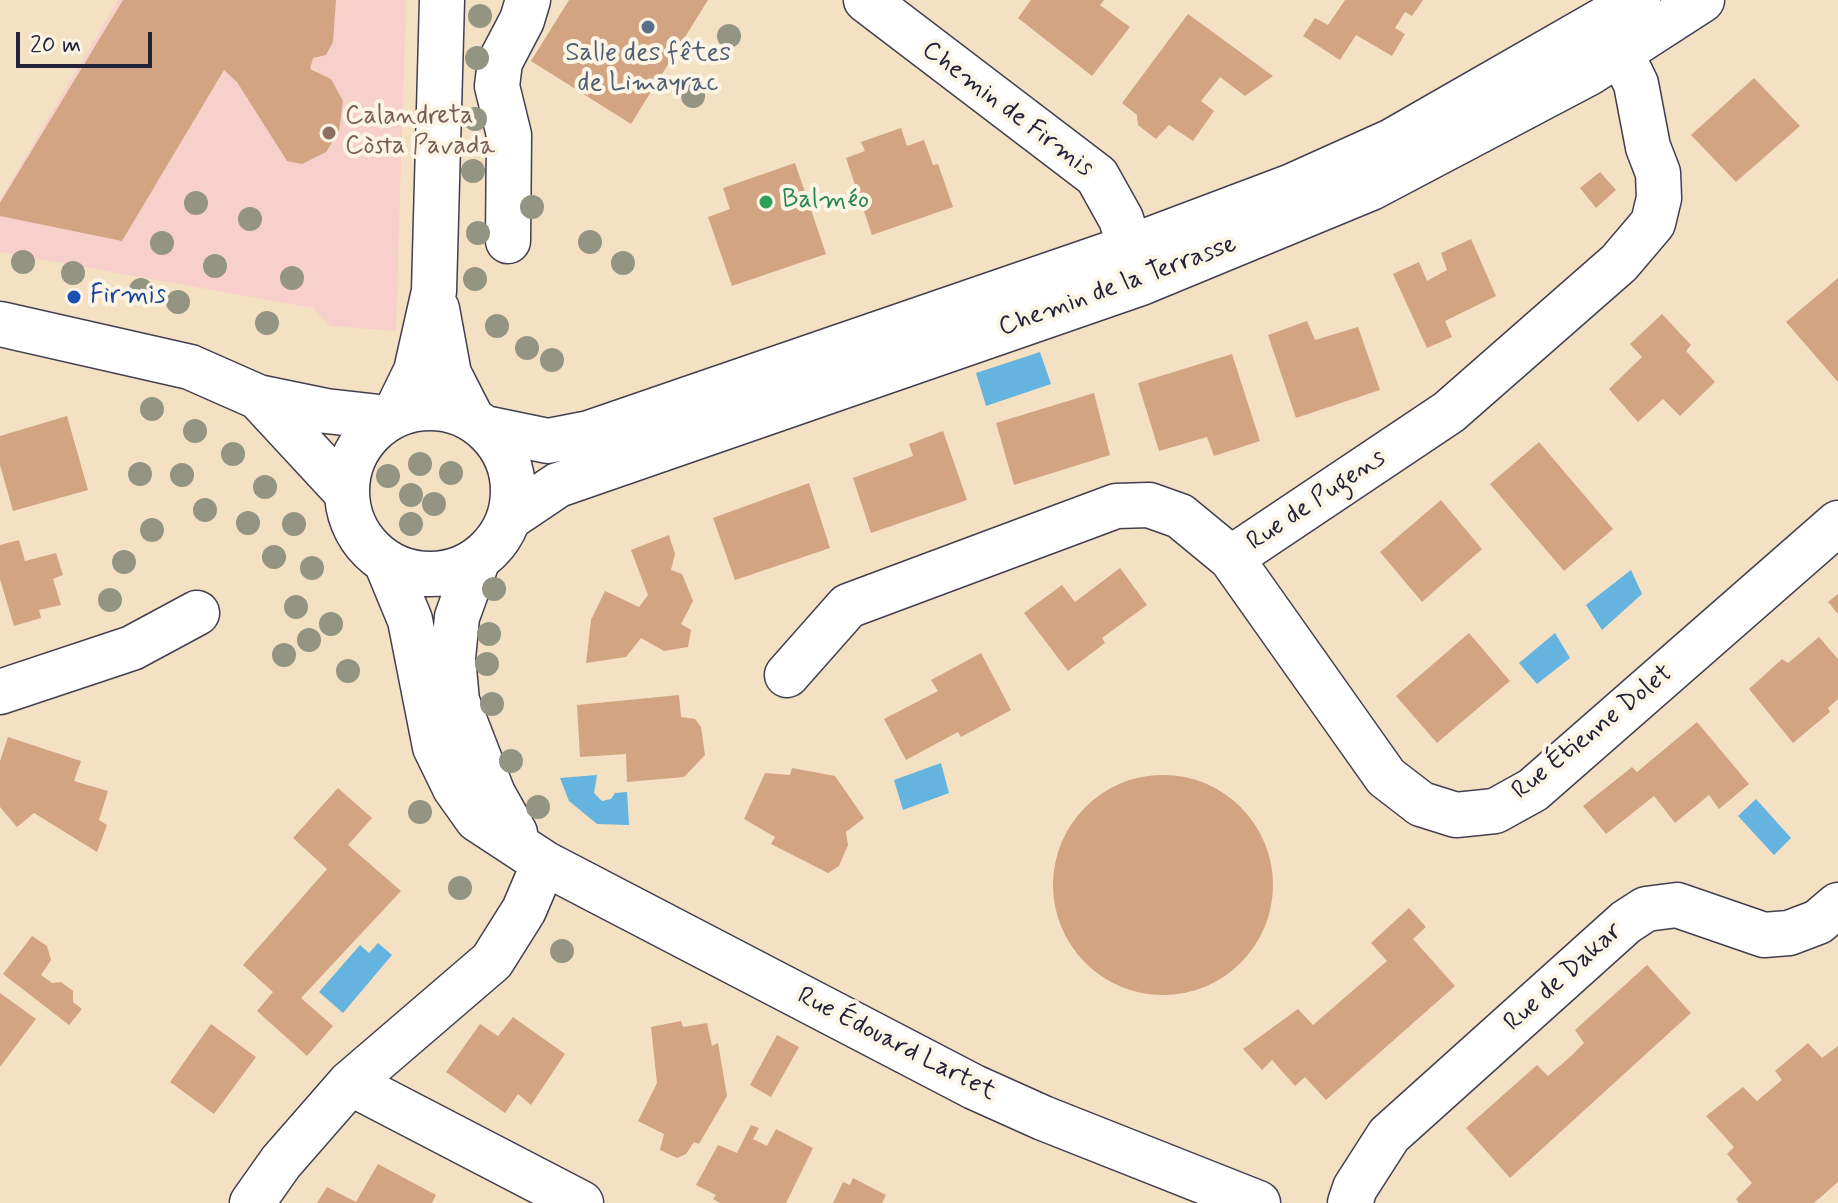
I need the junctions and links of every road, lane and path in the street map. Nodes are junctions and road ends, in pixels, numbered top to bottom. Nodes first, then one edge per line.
1 (442, 0) edge
2 (528, 0) edge
3 (866, 0) edge
4 (1638, 0) edge
5 (1702, 0) edge
6 (1598, 53) junction
7 (508, 241) dead end
8 (1136, 265) junction
9 (434, 291) junction
10 (0, 324) edge
11 (258, 397) junction
12 (392, 416) junction
13 (479, 423) junction
14 (346, 492) junction
15 (509, 518) junction
16 (1838, 523) edge
17 (1231, 558) junction
18 (478, 559) junction
19 (386, 562) junction
20 (197, 613) dead end
21 (787, 675) dead end
22 (0, 692) edge
23 (534, 856) junction
24 (1838, 905) edge
25 (350, 1083) junction
26 (252, 1203) edge
27 (581, 1203) edge
28 (1258, 1203) edge
29 (1350, 1203) edge

1 - 9 street
2 - 7 street
3 - 8 street, Chemin de Firmis
4 - 6 street, Chemin de la Terrasse
5 - 6 street, Chemin de la Terrasse
6 - 8 street, Chemin de la Terrasse
6 - 17 street, Rue de Pugens
8 - 13 street, Chemin de la Terrasse
8 - 15 street, Chemin de la Terrasse
9 - 12 street
9 - 13 street
10 - 11 street
11 - 12 street
11 - 14 street
12 - 13 street
12 - 14 street
13 - 15 street
14 - 19 street
15 - 18 street
16 - 17 street, Rue Étienne Dolet
17 - 21 street, Rue de Pugens
18 - 19 street
18 - 23 street
19 - 23 street, Rue Édouard Lartet
20 - 22 street
23 - 25 street
23 - 28 street, Rue Édouard Lartet
24 - 29 street, Rue de Dakar
25 - 26 street
25 - 27 street

